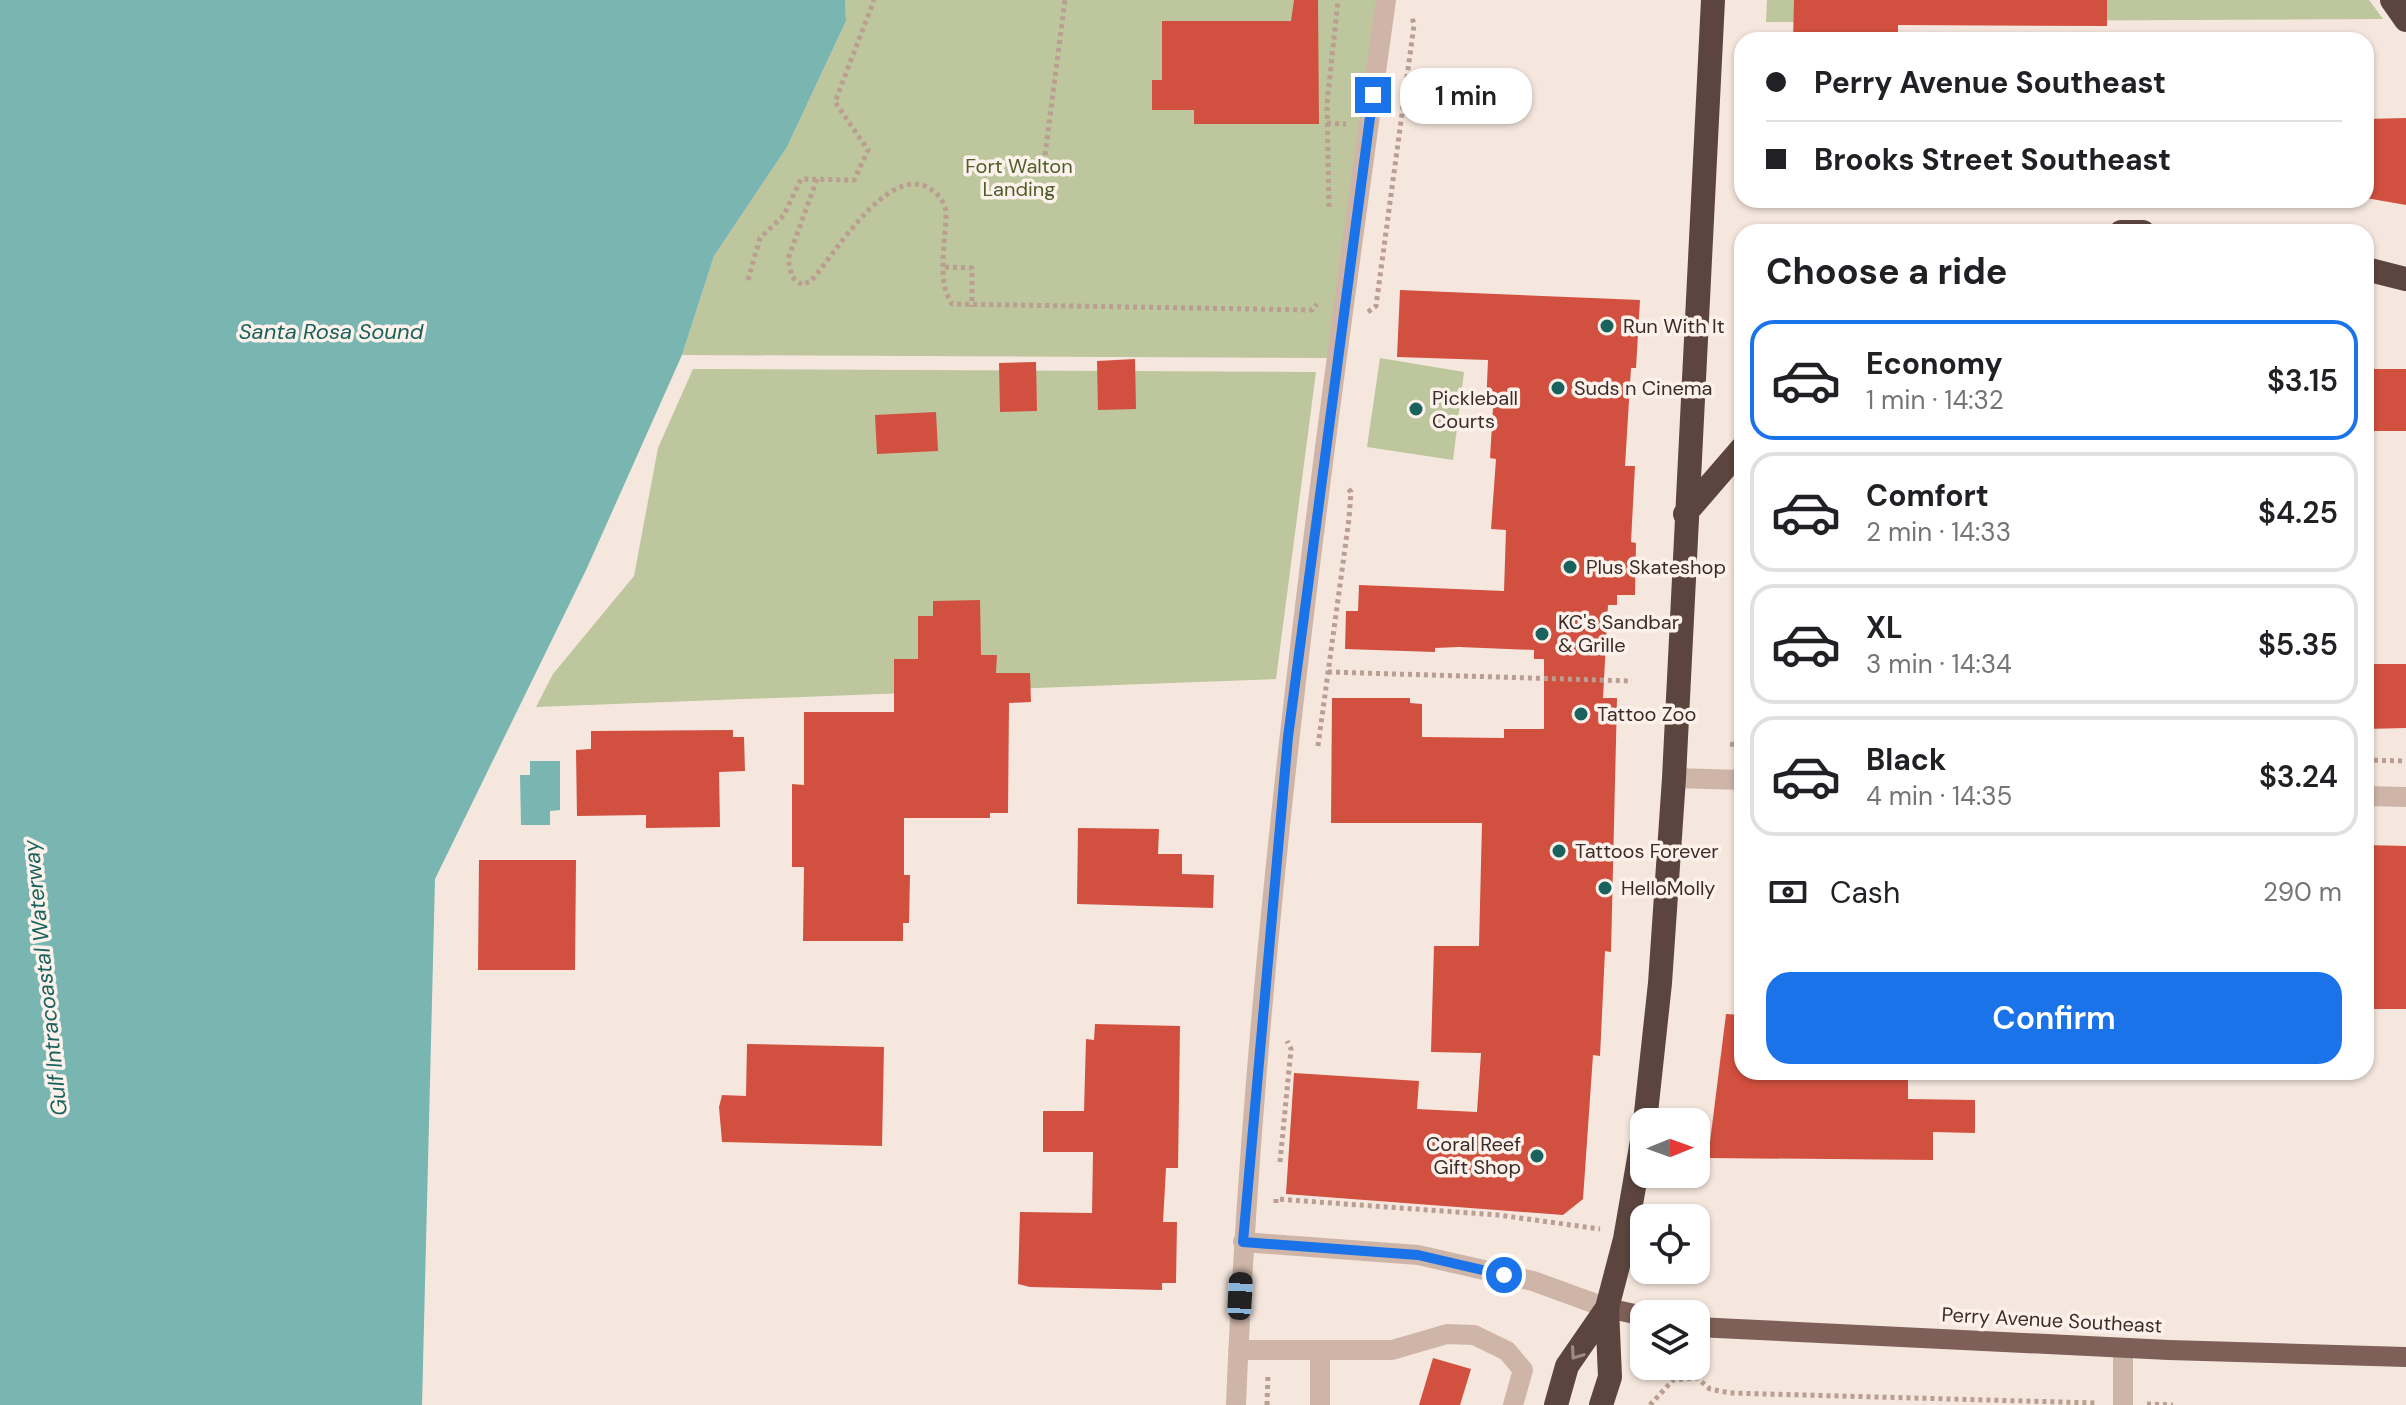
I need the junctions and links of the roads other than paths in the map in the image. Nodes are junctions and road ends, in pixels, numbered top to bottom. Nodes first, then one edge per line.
1 (1386, 0) edge
2 (1713, 0) edge
3 (2392, 0) edge
4 (2406, 20) edge
5 (2374, 271) edge
6 (2404, 277) edge
7 (1734, 457) edge
8 (1685, 514) junction
9 (1674, 778) junction
10 (1734, 780) edge
11 (2374, 796) edge
12 (2406, 797) edge
13 (1647, 1108) edge
14 (1634, 1188) edge
15 (1243, 1242) junction
16 (1607, 1308) junction
17 (1630, 1313) edge
18 (1710, 1328) edge
19 (2123, 1348) junction
20 (1238, 1350) junction
21 (1320, 1350) junction
22 (2406, 1357) edge
23 (2123, 1404) edge
24 (1236, 1405) edge
25 (1320, 1405) edge
26 (1513, 1405) edge
27 (1556, 1405) edge
28 (1601, 1405) edge

1 - 15 street
2 - 8 highway
3 - 4 highway
5 - 6 highway
7 - 8 highway
8 - 9 highway
9 - 10 street
9 - 13 highway
11 - 12 street
14 - 16 highway
15 - 16 street
15 - 20 street
16 - 17 main road
16 -> 27 highway
16 - 28 highway
18 - 19 main road, Perry Avenue Southeast
19 - 22 main road, Perry Avenue Southeast
19 - 23 street
20 - 21 street
20 - 24 street
21 - 25 street
21 - 26 street

